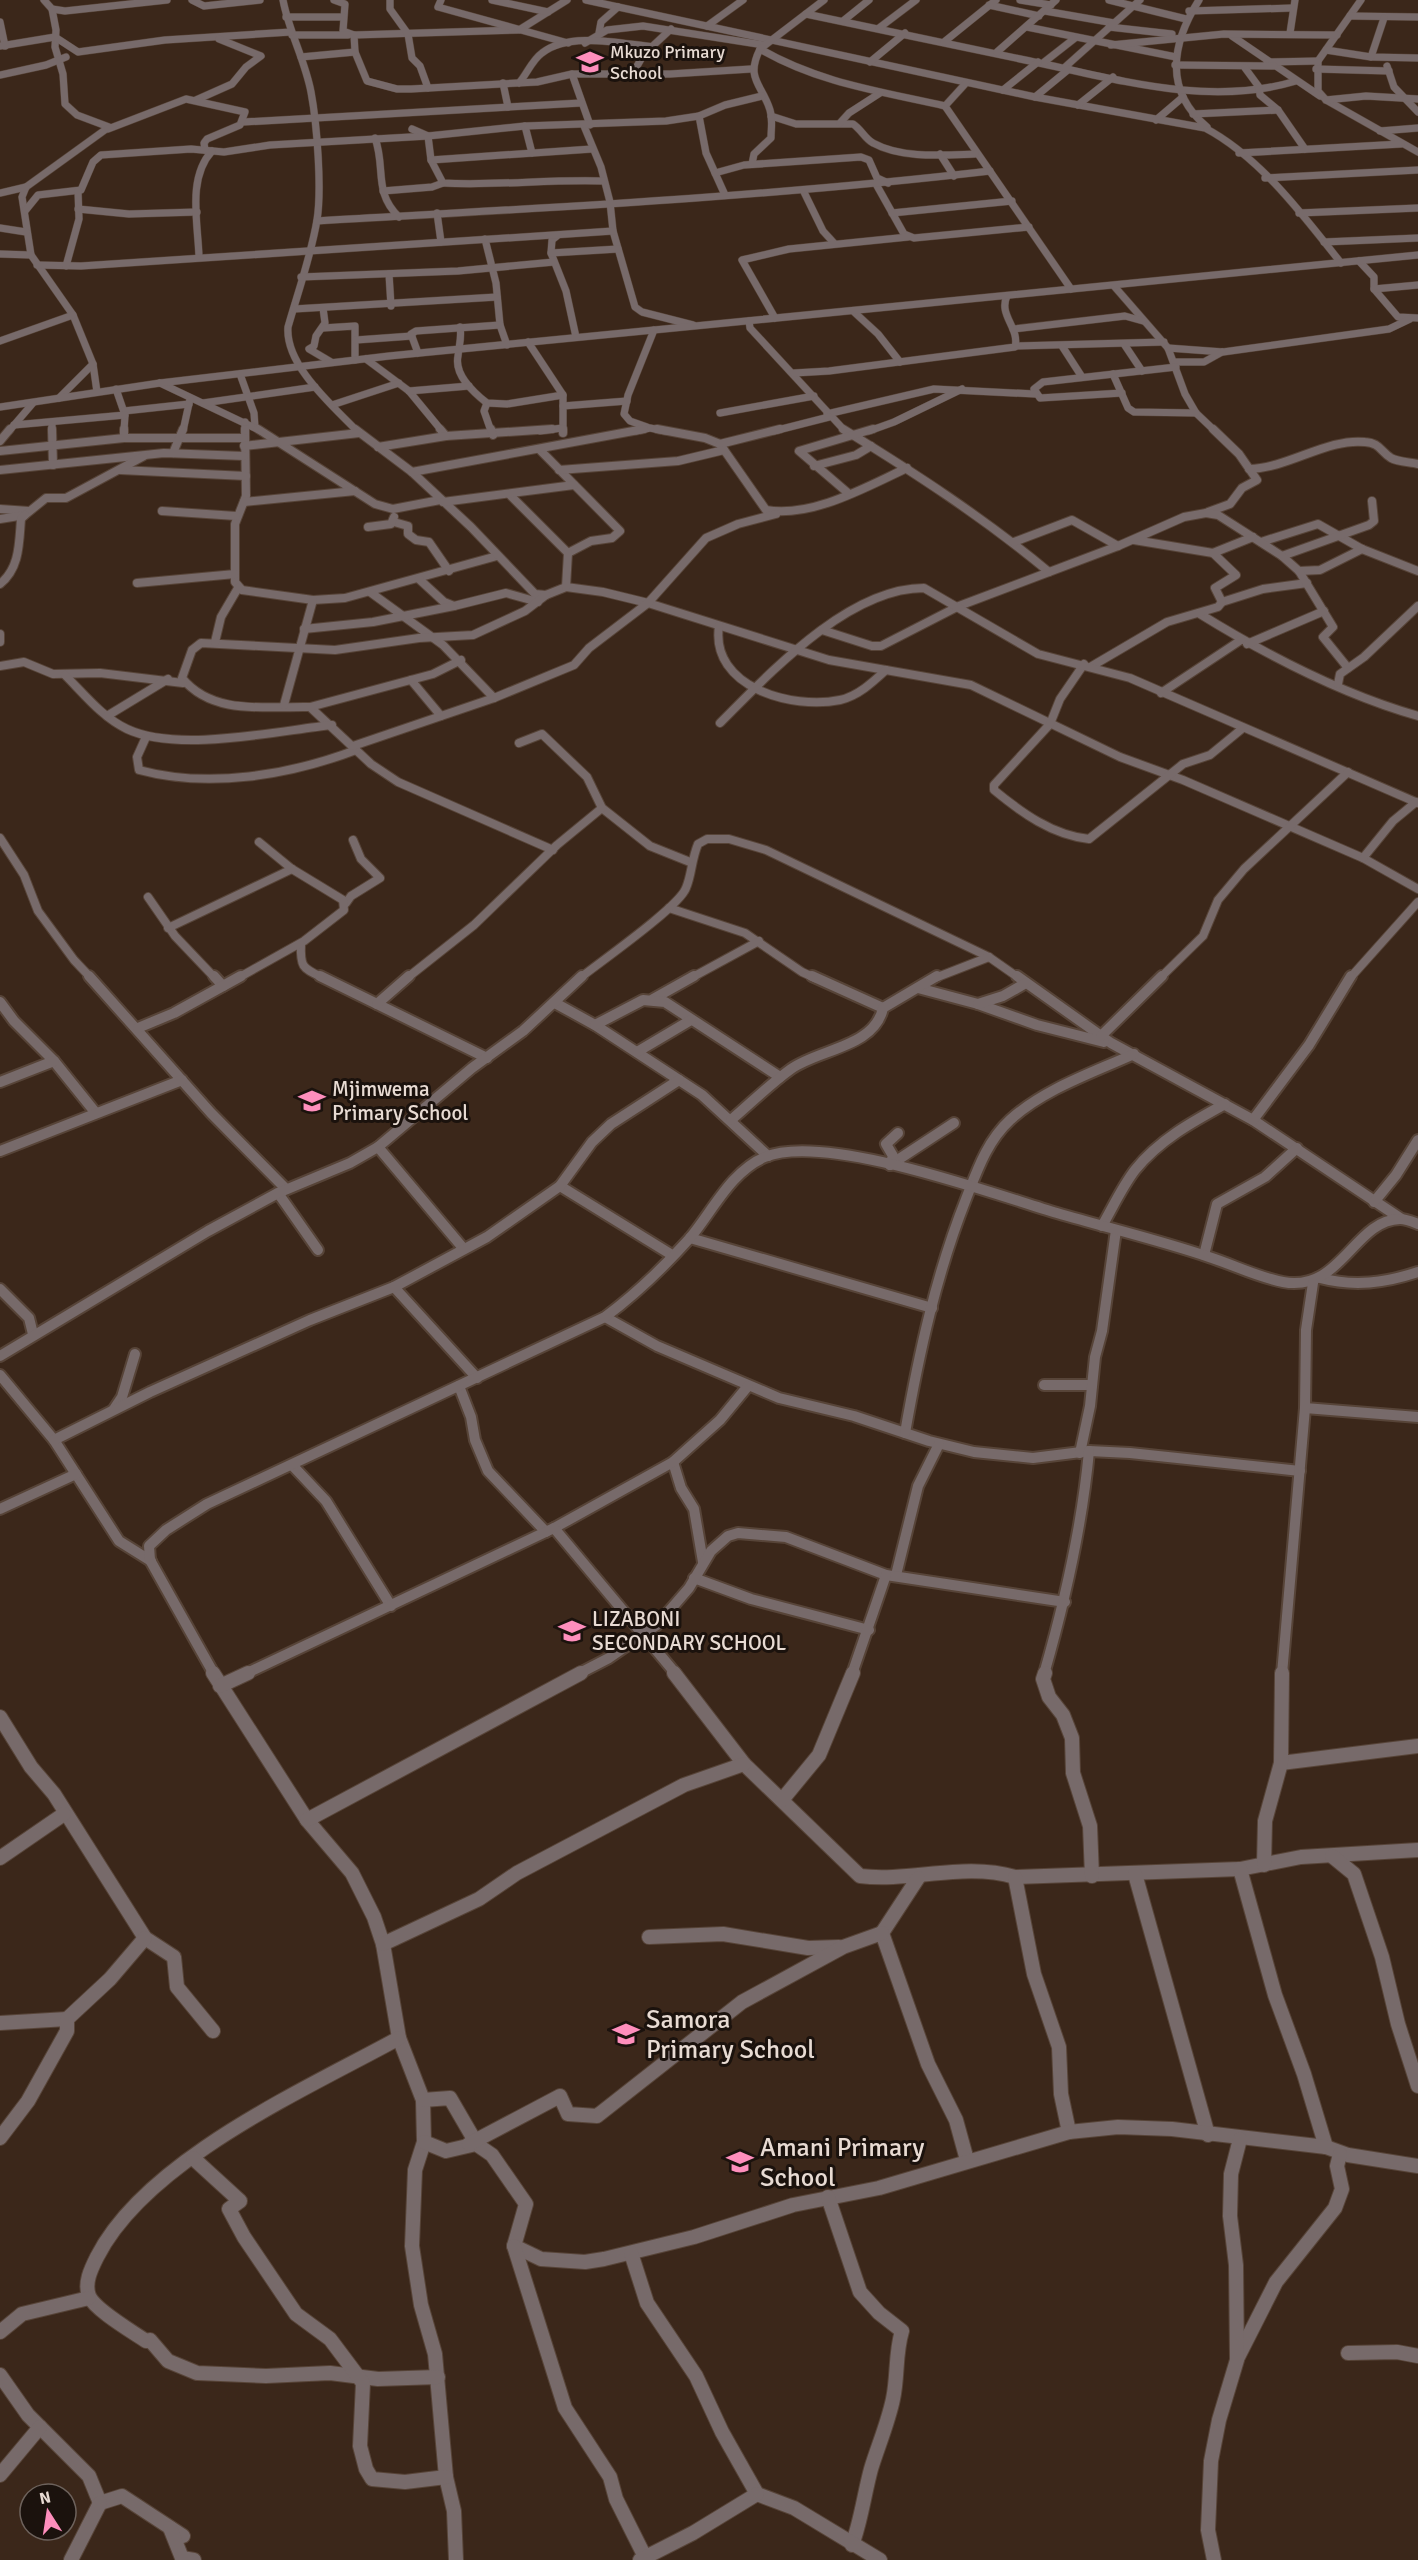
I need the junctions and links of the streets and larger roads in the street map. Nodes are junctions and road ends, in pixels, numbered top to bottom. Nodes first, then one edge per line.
1 (44, 0) edge
2 (167, 0) edge
3 (192, 0) edge
4 (260, 0) edge
5 (284, 0) edge
6 (334, 0) edge
7 (390, 0) edge
8 (441, 0) edge
9 (492, 0) edge
10 (567, 0) edge
11 (586, 0) edge
12 (628, 0) edge
13 (743, 0) edge
14 (824, 0) edge
15 (869, 0) edge
16 (916, 0) edge
17 (996, 0) edge
18 (1020, 0) edge
19 (1109, 0) edge
20 (1140, 0) edge
21 (1199, 0) edge
22 (1295, 0) edge
23 (1361, 0) edge
24 (1054, 3) edge
25 (989, 5) junction
26 (1134, 6) junction
27 (620, 8) junction
28 (1292, 8) junction
29 (52, 9) junction
30 (1189, 11) junction
31 (548, 12) junction
32 (1042, 13) junction
33 (806, 14) junction
34 (343, 16) junction
35 (1350, 16) junction
36 (1418, 16) edge
37 (286, 18) junction
38 (1384, 18) junction
39 (1186, 19) junction
40 (843, 21) junction
41 (0, 22) edge
42 (1112, 25) junction
43 (707, 26) junction
44 (1027, 27) junction
45 (879, 28) junction
46 (671, 29) junction
47 (519, 30) junction
48 (599, 33) junction
49 (905, 33) junction
50 (1290, 33) junction
51 (292, 34) junction
52 (408, 34) junction
53 (351, 35) junction
54 (1337, 35) junction
55 (1181, 36) junction
56 (1232, 36) junction
57 (55, 37) junction
58 (207, 37) junction
59 (1075, 38) junction
60 (772, 40) junction
61 (944, 42) junction
62 (1094, 42) junction
63 (585, 43) junction
64 (572, 44) junction
65 (1112, 45) junction
66 (3, 46) edge
67 (654, 47) junction
68 (762, 47) junction
69 (1326, 50) junction
70 (355, 52) junction
71 (997, 52) junction
72 (72, 53) junction
73 (301, 57) junction
74 (1176, 57) junction
75 (1371, 57) junction
76 (1384, 57) junction
77 (59, 58) junction
78 (1418, 58) edge
79 (1318, 60) junction
80 (870, 62) junction
81 (1267, 62) junction
82 (1041, 63) junction
83 (1175, 65) junction
84 (1274, 66) junction
85 (1066, 68) junction
86 (1245, 68) junction
87 (751, 69) junction
88 (1316, 69) junction
89 (1389, 71) junction
90 (633, 73) junction
91 (572, 74) junction
92 (0, 75) edge
93 (1113, 77) junction
94 (1296, 81) junction
95 (966, 82) junction
96 (503, 83) junction
97 (519, 83) junction
98 (1259, 87) junction
99 (428, 88) junction
100 (1003, 90) junction
101 (880, 93) junction
102 (1181, 94) junction
103 (762, 96) junction
104 (1035, 97) junction
105 (1323, 98) junction
106 (1405, 99) junction
107 (1418, 99) edge
108 (196, 100) junction
109 (580, 103) junction
110 (1078, 105) junction
111 (945, 106) junction
112 (508, 107) junction
113 (491, 108) junction
114 (1278, 110) junction
115 (1418, 112) edge
116 (382, 114) junction
117 (1193, 114) junction
118 (771, 116) junction
119 (314, 118) junction
120 (699, 118) junction
121 (1156, 120) junction
122 (243, 122) junction
123 (840, 123) junction
124 (587, 125) junction
125 (525, 126) junction
126 (1418, 128) edge
127 (108, 129) junction
128 (412, 129) junction
129 (494, 129) junction
130 (1212, 131) junction
131 (1379, 131) junction
132 (428, 136) junction
133 (405, 137) junction
134 (375, 138) junction
135 (316, 143) junction
136 (1401, 144) junction
137 (79, 147) junction
138 (592, 149) junction
139 (1305, 149) junction
140 (209, 150) junction
141 (532, 153) junction
142 (1239, 153) junction
143 (1418, 153) edge
144 (940, 154) junction
145 (975, 154) junction
146 (101, 155) junction
147 (431, 160) junction
148 (711, 164) junction
149 (748, 165) junction
150 (1418, 170) edge
151 (990, 171) junction
152 (715, 173) junction
153 (954, 176) junction
154 (1265, 178) junction
155 (603, 181) junction
156 (443, 183) junction
157 (888, 183) junction
158 (876, 184) junction
159 (26, 187) junction
160 (802, 190) junction
161 (78, 191) junction
162 (383, 191) junction
163 (0, 193) edge
164 (724, 195) junction
165 (1012, 201) junction
166 (610, 202) junction
167 (1418, 208) edge
168 (78, 209) junction
169 (25, 211) junction
170 (197, 212) junction
171 (437, 213) junction
172 (892, 213) junction
173 (1299, 213) junction
174 (399, 217) junction
175 (317, 221) junction
176 (1029, 227) junction
177 (0, 228) edge
178 (613, 231) junction
179 (26, 232) junction
180 (557, 236) junction
181 (908, 237) junction
182 (1418, 238) edge
183 (486, 239) junction
184 (441, 242) junction
185 (1324, 242) junction
186 (834, 243) junction
187 (310, 249) junction
188 (618, 249) junction
189 (0, 254) edge
190 (551, 254) junction
191 (31, 255) junction
192 (1418, 255) edge
193 (199, 257) junction
194 (1359, 261) junction
195 (554, 262) junction
196 (1341, 263) junction
197 (37, 265) junction
198 (66, 266) junction
199 (492, 268) junction
200 (389, 274) junction
201 (301, 277) junction
202 (1418, 285) edge
203 (1114, 286) junction
204 (1071, 289) junction
205 (1374, 289) junction
206 (1007, 296) junction
207 (497, 297) junction
208 (391, 306) junction
209 (323, 308) junction
210 (294, 309) junction
211 (852, 310) junction
212 (73, 315) junction
213 (775, 318) junction
214 (1414, 319) edge
215 (749, 321) junction
216 (1144, 321) junction
217 (1399, 321) junction
218 (500, 325) junction
219 (696, 326) junction
220 (460, 327) junction
221 (323, 328) junction
222 (1013, 329) junction
223 (654, 330) junction
224 (412, 336) junction
225 (576, 337) junction
226 (356, 340) junction
227 (0, 341) edge
228 (528, 342) junction
229 (1124, 344) junction
230 (507, 345) junction
231 (1062, 345) junction
232 (1166, 345) junction
233 (1016, 346) junction
234 (462, 349) junction
235 (1222, 352) junction
236 (418, 353) junction
237 (366, 359) junction
238 (355, 360) junction
239 (332, 362) junction
240 (900, 362) junction
241 (93, 364) junction
242 (1175, 364) junction
243 (299, 366) junction
244 (1142, 371) junction
245 (794, 373) junction
246 (240, 374) junction
247 (1113, 374) junction
248 (1082, 377) junction
249 (160, 383) junction
250 (399, 383) junction
251 (469, 386) junction
252 (315, 387) junction
253 (116, 389) junction
254 (962, 389) junction
255 (409, 391) junction
256 (97, 392) junction
257 (1122, 393) junction
258 (1035, 394) junction
259 (563, 395) junction
260 (249, 396) junction
261 (814, 396) junction
262 (59, 398) junction
263 (190, 401) junction
264 (627, 401) junction
265 (33, 403) junction
266 (200, 403) junction
267 (487, 403) junction
268 (332, 405) junction
269 (563, 406) junction
270 (0, 407) edge
271 (124, 413) junction
272 (720, 413) dead end
273 (1196, 413) junction
274 (828, 416) junction
275 (52, 422) junction
276 (245, 422) junction
277 (8, 428) edge
278 (255, 428) junction
279 (562, 428) junction
280 (650, 428) junction
281 (359, 433) junction
282 (493, 435) junction
283 (181, 436) junction
284 (446, 436) junction
285 (854, 436) junction
286 (124, 438) junction
287 (0, 441) edge
288 (244, 442) junction
289 (278, 443) junction
290 (566, 443) junction
291 (55, 446) junction
292 (378, 447) junction
293 (722, 447) junction
294 (871, 447) junction
295 (540, 450) junction
296 (0, 451) edge
297 (173, 453) junction
298 (147, 454) junction
299 (244, 456) junction
300 (1418, 464) edge
301 (53, 465) junction
302 (814, 466) junction
303 (907, 468) junction
304 (1249, 469) junction
305 (0, 470) edge
306 (120, 470) junction
307 (559, 470) junction
308 (412, 472) junction
309 (246, 476) junction
310 (574, 485) junction
311 (355, 491) junction
312 (848, 493) junction
313 (511, 496) junction
314 (441, 501) junction
315 (1372, 501) dead end
316 (244, 502) junction
317 (1230, 504) junction
318 (0, 509) edge
319 (393, 509) junction
320 (162, 511) dead end
321 (27, 513) junction
322 (779, 513) junction
323 (1206, 513) junction
324 (236, 516) junction
325 (0, 519) edge
326 (394, 522) junction
327 (1234, 525) junction
328 (368, 527) dead end
329 (1339, 536) junction
330 (1253, 537) junction
331 (1134, 540) junction
332 (1014, 542) junction
333 (1261, 542) junction
334 (1118, 546) junction
335 (1362, 549) junction
336 (568, 553) junction
337 (1213, 553) junction
338 (497, 556) junction
339 (1282, 556) junction
340 (449, 571) junction
341 (1299, 571) junction
342 (1418, 571) edge
343 (1049, 572) junction
344 (235, 574) junction
345 (419, 579) junction
346 (137, 583) dead end
347 (1307, 583) junction
348 (0, 584) edge
349 (566, 587) junction
350 (238, 588) junction
351 (370, 592) junction
352 (546, 595) junction
353 (313, 600) junction
354 (538, 602) junction
355 (1222, 602) junction
356 (648, 603) junction
357 (454, 606) junction
358 (959, 606) junction
359 (1418, 606) edge
360 (1324, 611) junction
361 (1200, 614) junction
362 (401, 617) junction
363 (719, 626) junction
364 (304, 628) junction
365 (822, 630) junction
366 (0, 634) edge
367 (433, 636) junction
368 (0, 642) edge
369 (215, 642) junction
370 (1244, 642) junction
371 (298, 649) junction
372 (794, 649) junction
373 (460, 660) junction
374 (1088, 665) junction
375 (0, 666) edge
376 (1348, 668) junction
377 (886, 670) junction
378 (65, 675) junction
379 (168, 679) junction
380 (411, 680) junction
381 (183, 683) junction
382 (1338, 684) junction
383 (756, 689) junction
384 (1161, 693) junction
385 (494, 698) junction
386 (284, 705) junction
387 (310, 707) junction
388 (107, 716) junction
389 (441, 716) junction
390 (1418, 716) edge
391 (720, 723) dead end
392 (1050, 724) junction
393 (332, 725) junction
394 (1243, 728) junction
395 (146, 737) junction
396 (519, 743) dead end
397 (354, 748) junction
398 (1348, 772) junction
399 (1168, 775) junction
400 (1417, 802) edge
401 (603, 808) junction
402 (1290, 826) junction
403 (0, 838) edge
404 (354, 840) dead end
405 (259, 842) dead end
406 (553, 850) junction
407 (1363, 858) junction
408 (690, 862) junction
409 (292, 869) junction
410 (1418, 889) edge
411 (148, 897) dead end
412 (1418, 902) edge
413 (346, 903) junction
414 (669, 909) junction
415 (168, 928) junction
416 (759, 941) junction
417 (301, 944) junction
418 (989, 957) junction
419 (1026, 983) junction
420 (223, 986) junction
421 (918, 988) junction
422 (653, 999) junction
423 (555, 1003) junction
424 (377, 1004) junction
425 (978, 1004) junction
426 (1, 1006) edge
427 (883, 1008) junction
428 (691, 1020) junction
429 (595, 1025) junction
430 (138, 1028) junction
431 (1101, 1036) junction
432 (1111, 1043) junction
433 (637, 1052) junction
434 (1134, 1054) junction
435 (487, 1058) junction
436 (54, 1061) junction
437 (780, 1077) junction
438 (182, 1080) junction
439 (679, 1080) junction
440 (0, 1082) edge
441 (1225, 1104) junction
442 (95, 1112) junction
443 (1253, 1119) junction
444 (731, 1120) junction
445 (954, 1123) dead end
446 (898, 1133) dead end
447 (1418, 1140) edge
448 (378, 1148) junction
449 (1297, 1148) junction
450 (0, 1150) edge
451 (768, 1156) junction
452 (890, 1165) junction
453 (560, 1186) junction
454 (970, 1188) junction
455 (282, 1191) junction
456 (1374, 1202) junction
457 (1400, 1218) junction
458 (1418, 1224) edge
459 (1102, 1226) junction
460 (1116, 1230) junction
461 (690, 1238) junction
462 (463, 1248) junction
463 (318, 1251) dead end
464 (672, 1255) junction
465 (1204, 1255) junction
466 (1418, 1272) edge
467 (1317, 1281) junction
468 (394, 1287) junction
469 (0, 1289) edge
470 (932, 1308) junction
471 (605, 1317) junction
472 (33, 1334) junction
473 (135, 1353) dead end
474 (0, 1356) edge
475 (0, 1375) edge
476 (477, 1378) junction
477 (1044, 1385) dead end
478 (1092, 1385) junction
479 (459, 1386) junction
480 (748, 1386) junction
481 (1305, 1408) junction
482 (114, 1410) junction
483 (1418, 1417) edge
484 (905, 1433) junction
485 (54, 1440) junction
486 (939, 1444) junction
487 (1085, 1452) junction
488 (673, 1462) junction
489 (293, 1466) junction
490 (1300, 1471) junction
491 (76, 1474) junction
492 (0, 1509) edge
493 (550, 1530) junction
494 (151, 1561) junction
495 (703, 1562) junction
496 (891, 1575) junction
497 (694, 1578) junction
498 (1065, 1602) junction
499 (391, 1606) junction
500 (868, 1630) junction
501 (643, 1635) junction
502 (220, 1686) junction
503 (0, 1717) edge
504 (1418, 1746) edge
505 (1281, 1763) junction
506 (744, 1764) junction
507 (782, 1800) junction
508 (64, 1814) junction
509 (307, 1820) junction
510 (1418, 1850) edge
511 (1332, 1856) junction
512 (0, 1858) edge
513 (1264, 1865) junction
514 (1240, 1869) junction
515 (1135, 1874) junction
516 (1092, 1876) junction
517 (1015, 1877) junction
518 (918, 1878) junction
519 (882, 1933) junction
520 (649, 1937) dead end
521 (145, 1938) junction
522 (383, 1944) junction
523 (843, 1947) junction
524 (67, 2019) junction
525 (0, 2023) edge
526 (213, 2031) dead end
527 (399, 2038) junction
528 (1418, 2086) edge
529 (423, 2100) junction
530 (1069, 2132) junction
531 (1208, 2135) junction
532 (0, 2138) edge
533 (1240, 2139) junction
534 (424, 2142) junction
535 (471, 2143) junction
536 (1326, 2147) junction
537 (1340, 2154) junction
538 (193, 2158) junction
539 (967, 2160) junction
540 (1418, 2166) edge
541 (828, 2197) junction
542 (514, 2246) junction
543 (631, 2253) junction
544 (89, 2298) junction
545 (0, 2332) edge
546 (1348, 2353) dead end
547 (1418, 2356) edge
548 (1237, 2360) junction
549 (0, 2375) edge
550 (357, 2376) junction
551 (438, 2378) junction
552 (39, 2427) junction
553 (0, 2475) edge
554 (446, 2477) junction
555 (757, 2494) junction
556 (100, 2503) junction
557 (168, 2526) junction
558 (183, 2536) dead end
559 (852, 2545) junction
560 (642, 2559) edge
561 (71, 2560) edge
562 (194, 2560) edge
563 (456, 2560) edge
564 (880, 2560) edge
565 (1214, 2560) edge

1 - 29 street
2 - 29 street
3 - 4 street
5 - 37 street
6 - 34 street
7 - 52 street
8 - 47 street
9 - 31 street
10 - 31 street
11 - 27 street
12 - 27 street
13 - 43 street
14 - 33 street
15 - 40 street
16 - 45 street
17 - 25 street
18 - 24 street
19 - 26 street
20 - 26 street
21 - 30 street
22 - 28 street
23 - 35 street
24 - 32 street
25 - 32 street
25 - 61 street
26 - 39 street
26 - 42 street
27 - 43 street
27 - 48 street
28 - 30 street
28 - 50 street
29 - 57 street
30 - 39 street
31 - 47 street
32 - 42 street
32 - 44 street
33 - 40 street
33 - 60 street
34 - 37 street
34 - 53 street
35 - 38 street
35 - 54 street
36 - 38 street
37 - 51 street
38 - 75 street
39 - 55 street
40 - 45 street
41 - 66 street
42 - 55 street
42 - 62 street
43 - 60 street
44 - 59 street
44 - 71 street
45 - 49 street
46 - 48 street
46 - 67 street
46 - 68 street
47 - 52 street
47 - 64 street
48 - 63 street
49 - 61 street
49 - 80 street
50 - 54 street
50 - 56 street
51 - 53 street
51 - 58 street
51 - 73 street
52 - 53 street
52 - 99 street
53 - 70 street
54 - 69 street
55 - 56 street
55 - 65 street
55 - 74 street
56 - 81 street
57 - 66 street
57 - 72 street
57 - 77 street
58 - 72 street
58 - 108 street
59 - 62 street
59 - 82 street
60 - 68 street
60 - 80 street
61 - 71 street
62 - 65 street
62 - 85 street
63 - 64 street
63 - 67 street
64 - 97 street
65 - 74 street
67 - 90 street
68 - 87 street
68 - 101 street
69 - 75 street
69 - 79 street
70 - 73 street
70 - 99 street
71 - 82 street
72 - 77 street
73 - 119 street
74 - 83 street
75 - 76 street
76 - 78 street
76 - 89 street
77 - 92 street
77 - 127 street
79 - 81 street
79 - 88 street
80 - 95 street
81 - 84 street
82 - 85 street
82 - 100 street
83 - 86 street
83 - 102 street
84 - 86 street
84 - 94 street
85 - 93 street
85 - 104 street
86 - 98 street
87 - 90 street
87 - 103 street
88 - 89 street
88 - 105 street
89 - 106 street
90 - 91 street
91 - 97 street
91 - 109 street
93 - 102 street
93 - 110 street
94 - 98 street
94 - 105 street
95 - 100 street
95 - 111 street
96 - 97 street
96 - 99 street
96 - 112 street
98 - 102 street
98 - 114 street
100 - 104 street
101 - 111 street
101 - 123 street
102 - 117 street
102 - 121 street
103 - 118 street
103 - 120 street
104 - 110 street
105 - 106 street
105 - 131 street
106 - 107 street
106 - 115 street
108 - 122 street
108 - 127 street
109 - 112 street
109 - 124 street
110 - 121 street
111 - 145 street
112 - 113 street
113 - 116 street
113 - 129 street
114 - 117 street
114 - 139 street
116 - 119 street
116 - 128 street
117 - 130 street
118 - 123 street
118 - 149 street
119 - 122 street
119 - 135 street
120 - 124 street
120 - 148 street
121 - 130 street
122 - 140 street
123 - 144 street
124 - 125 street
124 - 138 street
125 - 129 street
125 - 141 street
126 - 131 street
127 - 137 street
128 - 132 street
128 - 133 street
129 - 132 street
130 - 142 street
131 - 136 street
132 - 133 street
132 - 147 street
133 - 134 street
134 - 135 street
134 - 162 street
135 - 140 street
135 - 175 street
136 - 139 street
136 - 143 street
137 - 146 street
137 - 159 street
138 - 141 street
138 - 155 street
139 - 142 street
140 - 146 street
140 - 170 street
141 - 147 street
142 - 154 street
144 - 145 street
144 - 153 street
145 - 151 street
146 - 161 street
147 - 156 street
148 - 149 street
148 - 152 street
149 - 152 street
149 - 157 street
150 - 154 street
151 - 153 street
151 - 165 street
152 - 164 street
153 - 157 street
154 - 173 street
155 - 156 street
155 - 166 street
156 - 162 street
157 - 158 street
158 - 160 street
158 - 172 street
159 - 163 street
159 - 169 street
160 - 164 street
160 - 186 street
161 - 168 street
161 - 169 street
162 - 174 street
164 - 166 street
165 - 172 street
165 - 176 street
166 - 171 street
166 - 178 street
167 - 173 street
168 - 170 street
168 - 198 street
169 - 179 street
170 - 193 street
171 - 174 street
171 - 184 street
172 - 181 street
173 - 185 street
174 - 175 street
175 - 187 street
176 - 181 street
176 - 204 street
177 - 179 street
178 - 180 street
178 - 188 street
179 - 191 street
180 - 183 street
180 - 190 street
181 - 186 street
182 - 185 street
183 - 184 street
183 - 199 street
184 - 187 street
185 - 196 street
186 - 213 street
187 - 193 street
187 - 201 street
188 - 190 street
188 - 219 street
189 - 191 street
190 - 195 street
191 - 197 street
192 - 194 street
193 - 198 street
194 - 196 street
194 - 205 street
195 - 199 street
195 - 225 street
196 - 203 street
197 - 198 street
197 - 212 street
199 - 200 street
199 - 207 street
200 - 201 street
200 - 208 street
201 - 210 street
202 - 205 street
203 - 204 street
203 - 216 street
204 - 206 street
205 - 217 street
206 - 211 street
206 - 222 street
207 - 208 street
207 - 218 street
208 - 209 street
209 - 210 street
209 - 221 street
210 - 243 street
211 - 213 street
211 - 240 street
212 - 227 street
212 - 241 street
213 - 215 street
214 - 217 street
215 - 219 street
215 - 245 street
216 - 222 street
216 - 232 street
217 - 235 street
218 - 220 street
218 - 230 street
219 - 223 street
220 - 224 street
220 - 234 street
221 - 226 street
221 - 239 street
222 - 233 street
223 - 225 street
223 - 264 street
224 - 226 street
224 - 236 street
225 - 228 street
226 - 238 street
228 - 230 street
228 - 259 street
229 - 231 street
229 - 232 street
229 - 244 street
230 - 234 street
231 - 233 street
231 - 248 street
232 - 235 street
232 - 242 street
233 - 240 street
234 - 236 street
234 - 251 street
235 - 242 street
236 - 237 street
237 - 238 street
237 - 250 street
238 - 239 street
239 - 243 street
240 - 245 street
241 - 256 street
241 - 262 street
242 - 244 street
242 - 273 street
243 - 246 street
243 - 252 street
244 - 247 street
245 - 261 street
246 - 249 street
246 - 260 street
247 - 248 street
247 - 257 street
248 - 258 street
249 - 253 street
249 - 263 street
250 - 255 street
250 - 268 street
251 - 255 street
251 - 267 street
252 - 260 street
252 - 268 street
253 - 256 street
253 - 271 street
254 - 258 street
254 - 274 street
254 - 285 street
255 - 284 street
256 - 262 street
257 - 258 street
257 - 273 street
259 - 267 street
259 - 269 street
260 - 266 street
260 - 278 street
261 - 272 street
261 - 274 street
262 - 265 street
263 - 266 street
263 - 271 street
263 - 283 street
264 - 269 street
264 - 280 street
265 - 270 street
265 - 277 street
266 - 276 street
267 - 282 street
268 - 281 street
269 - 279 street
271 - 275 street
271 - 286 street
273 - 304 street
274 - 285 street
274 - 293 street
275 - 277 street
275 - 291 street
276 - 278 street
276 - 288 street
277 - 287 street
278 - 289 street
279 - 282 street
279 - 290 street
280 - 290 street
280 - 293 street
281 - 289 street
281 - 292 street
282 - 284 street
283 - 286 street
283 - 288 street
283 - 297 street
284 - 292 street
285 - 294 street
285 - 302 street
286 - 291 street
288 - 289 street
288 - 299 street
289 - 311 street
290 - 295 street
291 - 296 street
291 - 301 street
292 - 308 street
293 - 307 street
293 - 322 street
294 - 302 street
294 - 303 street
295 - 307 street
295 - 308 street
297 - 298 street
297 - 299 street
298 - 301 street
298 - 306 street
299 - 309 street
300 - 304 street
301 - 305 street
302 - 312 street
303 - 312 street
303 - 332 street
304 - 317 street
306 - 309 street
306 - 321 street
307 - 310 street
308 - 314 street
309 - 316 street
310 - 313 street
310 - 336 street
311 - 316 street
311 - 319 street
312 - 322 street
313 - 314 street
313 - 336 street
314 - 319 street
314 - 338 street
315 - 329 street
316 - 324 street
317 - 323 street
317 - 327 street
318 - 321 street
319 - 326 street
320 - 324 street
321 - 325 street
321 - 348 street
322 - 356 street
323 - 327 street
323 - 331 street
324 - 344 street
326 - 328 street
326 - 340 street
327 - 330 street
329 - 333 street
329 - 335 street
329 - 339 street
330 - 333 street
330 - 337 street
331 - 334 street
331 - 337 street
332 - 334 street
332 - 343 street
333 - 339 street
334 - 343 street
335 - 341 street
335 - 342 street
336 - 349 street
337 - 355 street
338 - 340 street
338 - 352 street
339 - 341 street
340 - 345 street
341 - 347 street
343 - 358 street
344 - 346 street
344 - 350 street
345 - 351 street
345 - 357 street
347 - 355 street
347 - 360 street
349 - 352 street
349 - 356 street
350 - 353 street
350 - 369 street
351 - 353 street
351 - 362 street
352 - 354 street
353 - 364 street
354 - 357 street
354 - 367 street
355 - 361 street
356 - 363 street
356 - 385 street
357 - 362 street
358 - 365 street
358 - 365 street
358 - 374 street
359 - 376 street
360 - 370 street
360 - 376 street
361 - 370 street
361 - 374 street
362 - 364 street
362 - 367 street
363 - 372 street
363 - 383 street
364 - 371 street
365 - 372 street
366 - 368 street
367 - 371 street
367 - 373 street
369 - 371 street
369 - 381 street
370 - 382 street
370 - 384 street
371 - 386 street
372 - 377 street
372 - 383 street
373 - 380 street
373 - 385 street
374 - 384 street
374 - 392 street
375 - 378 street
376 - 382 street
377 - 383 street
377 - 392 street
378 - 379 street
378 - 388 street
379 - 381 street
379 - 388 street
380 - 387 street
380 - 389 street
381 - 386 street
382 - 390 street
383 - 391 street
384 - 394 street
385 - 389 street
386 - 387 street
387 - 393 street
388 - 395 street
389 - 397 street
392 - 399 street
392 - 399 street
393 - 395 street
393 - 397 street
394 - 398 street
394 - 399 street
395 - 397 street
396 - 401 street
397 - 406 street
398 - 400 street
398 - 402 street
399 - 402 street
400 - 407 street
401 - 406 street
401 - 408 street
402 - 407 street
402 - 431 street
403 - 430 street
404 - 413 street
405 - 409 street
406 - 424 street
407 - 410 street
408 - 414 street
408 - 418 street
409 - 413 street
409 - 415 street
411 - 415 street
412 - 443 street
413 - 417 street
414 - 416 street
414 - 423 street
415 - 420 street
416 - 422 street
416 - 427 street
417 - 420 street
417 - 424 street
418 - 419 street
418 - 421 street
419 - 425 street
419 - 431 street
420 - 430 street
421 - 425 street
421 - 427 street
422 - 428 street
422 - 429 street
423 - 429 street
423 - 435 street
424 - 435 street
425 - 432 street
426 - 436 street
427 - 437 street
428 - 433 street
428 - 437 street
429 - 433 street
430 - 438 street
431 - 432 street
432 - 434 street
433 - 439 street
434 - 441 street
434 - 454 street
435 - 448 street
436 - 440 street
436 - 442 street
437 - 444 street
438 - 442 street
438 - 455 street
439 - 444 street
439 - 453 street
441 - 443 street
441 - 459 street
442 - 450 street
443 - 449 street
444 - 451 street
445 - 452 street
446 - 452 street
447 - 456 street
448 - 455 street
448 - 462 street
449 - 456 street
449 - 465 street
451 - 452 street
451 - 461 street
452 - 454 street
453 - 462 street
453 - 464 street
454 - 459 street
454 - 470 street
455 - 463 street
455 - 472 street
456 - 457 street
457 - 458 street
457 - 467 street
459 - 460 street
460 - 465 street
460 - 478 street
461 - 464 street
461 - 470 street
462 - 468 street
464 - 471 street
465 - 467 street
466 - 467 street
467 - 481 street
468 - 476 street
468 - 482 street
469 - 472 street
470 - 484 street
471 - 476 street
471 - 480 street
472 - 474 street
473 - 482 street
475 - 485 street
476 - 479 street
477 - 478 street
478 - 487 street
479 - 489 street
479 - 493 street
480 - 484 street
480 - 488 street
481 - 483 street
481 - 490 street
482 - 485 street
484 - 486 street
485 - 491 street
486 - 487 street
486 - 496 street
487 - 490 street
487 - 498 street
488 - 493 street
488 - 495 street
489 - 494 street
489 - 499 street
490 - 505 street
491 - 492 street
491 - 494 street
493 - 499 street
493 - 501 street
494 - 502 street
495 - 496 street
495 - 497 street
496 - 498 street
496 - 500 street
497 - 500 street
497 - 501 street
498 - 516 street
499 - 502 street
500 - 507 street
501 - 506 street
501 - 509 street
502 - 509 street
503 - 508 street
504 - 505 street
505 - 513 street
506 - 507 street
506 - 522 street
507 - 518 street
508 - 512 street
508 - 521 street
509 - 522 street
510 - 511 street
511 - 513 street
511 - 528 street
513 - 514 street
514 - 515 street
514 - 536 street
515 - 516 street
515 - 531 street
516 - 517 street
517 - 518 street
517 - 530 street
518 - 519 street
519 - 523 street
519 - 539 street
520 - 523 street
521 - 524 street
521 - 526 street
522 - 527 street
523 - 535 street
524 - 525 street
524 - 532 street
527 - 529 street
527 - 538 street
529 - 534 street
529 - 535 street
530 - 531 street
530 - 539 street
531 - 533 street
533 - 536 street
533 - 548 street
534 - 535 street
534 - 551 street
535 - 542 street
536 - 537 street
537 - 540 street
537 - 548 street
538 - 544 street
538 - 550 street
539 - 541 street
541 - 543 street
541 - 559 street
542 - 543 street
542 - 560 street
543 - 555 street
544 - 545 street
544 - 550 street
546 - 547 street
548 - 565 street
549 - 552 street
550 - 551 street
550 - 554 street
551 - 554 street
552 - 553 street
552 - 556 street
554 - 563 street
555 - 559 street
555 - 560 street
556 - 557 street
556 - 561 street
557 - 558 street
557 - 562 street
559 - 564 street

